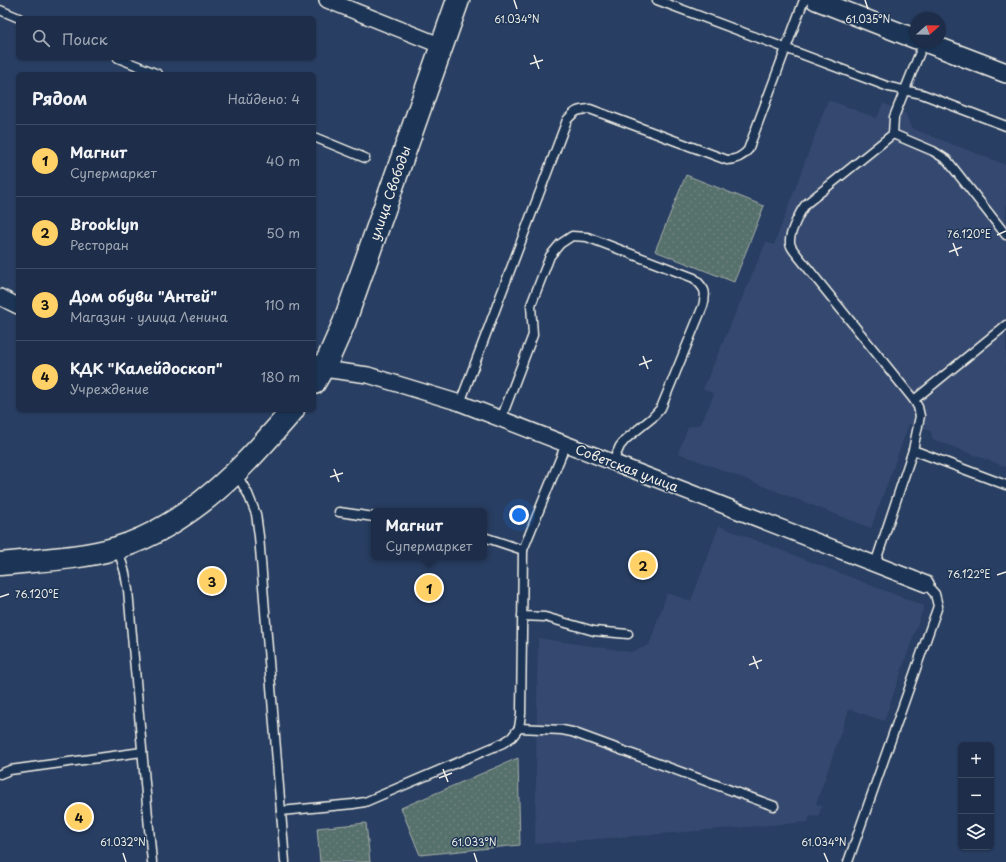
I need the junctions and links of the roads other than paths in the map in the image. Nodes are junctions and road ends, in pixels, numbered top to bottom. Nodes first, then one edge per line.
1 (326, 0) edge
2 (458, 0) edge
3 (657, 0) edge
4 (804, 0) edge
5 (816, 0) edge
6 (0, 10) edge
7 (16, 17) edge
8 (910, 35) edge
9 (442, 46) junction
10 (785, 48) junction
11 (922, 48) edge
12 (940, 48) edge
13 (123, 60) edge
14 (153, 72) edge
15 (1006, 73) edge
16 (904, 91) junction
17 (1006, 126) edge
18 (892, 134) junction
19 (316, 138) edge
20 (365, 158) dead end
21 (1006, 234) edge
22 (0, 297) edge
23 (16, 305) edge
24 (1006, 325) edge
25 (318, 376) edge
26 (914, 400) junction
27 (460, 403) junction
28 (291, 412) edge
29 (501, 419) junction
30 (566, 444) junction
31 (913, 450) junction
32 (613, 462) junction
33 (236, 473) junction
34 (1006, 485) edge
35 (339, 512) dead end
36 (371, 517) edge
37 (487, 538) edge
38 (117, 548) junction
39 (523, 550) junction
40 (0, 564) edge
41 (875, 564) junction
42 (926, 584) joint
43 (522, 616) junction
44 (628, 634) dead end
45 (519, 728) junction
46 (142, 752) junction
47 (0, 774) edge
48 (774, 806) dead end
49 (280, 811) junction
50 (152, 862) edge
51 (285, 862) edge
52 (848, 862) edge

1 - 9 street
2 - 9 main road, улица Свободы
3 - 10 lane
4 - 10 lane
5 - 8 street
6 - 7 lane
9 - 25 main road, улица Свободы
10 - 16 lane
10 - 27 lane
11 - 16 lane
12 - 15 street
13 - 14 lane
16 - 17 lane
16 - 18 lane
18 - 21 lane
18 - 26 lane
19 - 20 lane
22 - 23 street
24 - 26 lane
25 - 27 street, Советская улица
26 - 31 lane
27 - 29 street, Советская улица
28 - 33 main road
29 - 30 street, Советская улица
29 - 32 lane
30 - 32 street, Советская улица
30 - 39 lane
31 - 34 lane
31 - 41 lane
32 - 41 street, Советская улица
33 - 38 main road
33 - 49 lane
35 - 36 lane
37 - 39 lane
38 - 40 main road
38 - 46 lane
39 - 43 lane
41 - 42 street, Советская улица
42 - 52 lane
43 - 44 lane
43 - 45 lane
45 - 48 lane
45 - 49 lane
46 - 47 lane
46 - 50 lane
49 - 51 lane

